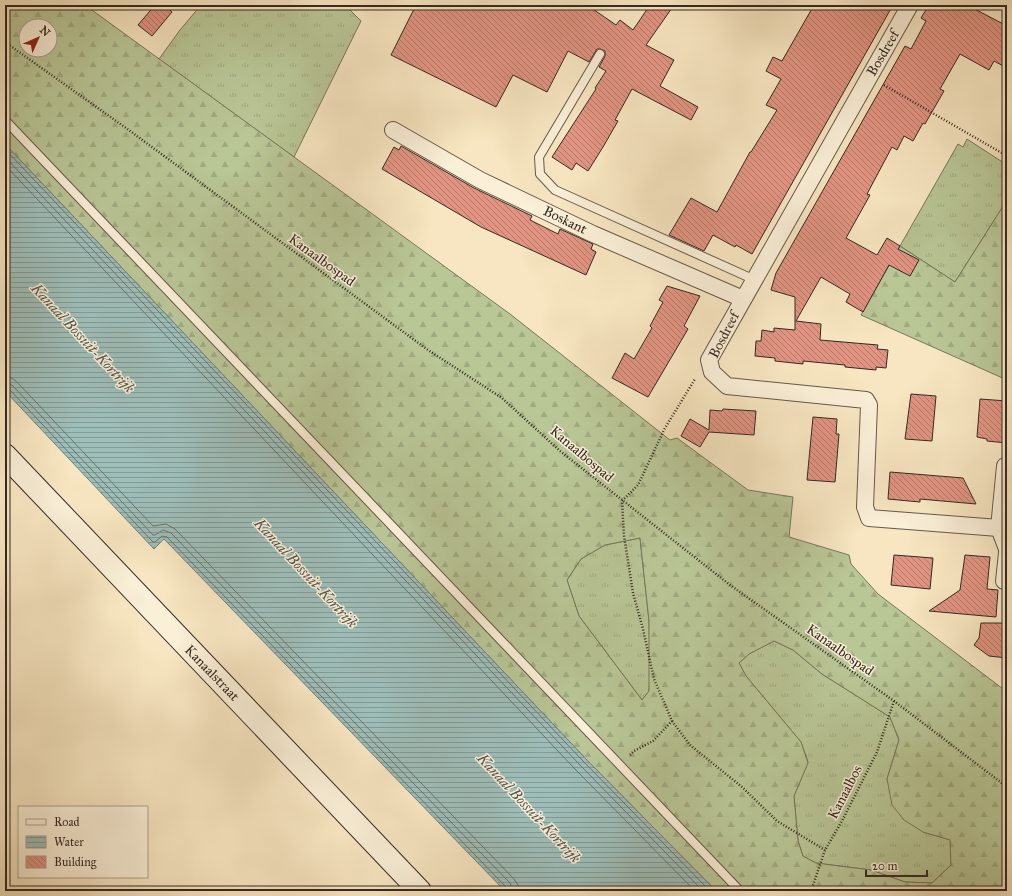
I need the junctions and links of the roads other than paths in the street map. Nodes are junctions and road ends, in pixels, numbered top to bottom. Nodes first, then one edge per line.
1 (910, 5) edge
2 (600, 54) dead end
3 (5, 120) edge
4 (393, 130) dead end
5 (755, 280) junction
6 (743, 299) junction
7 (5, 455) edge
8 (1005, 466) dead end
9 (999, 528) junction
10 (1007, 549) edge
11 (1007, 553) edge
12 (1004, 581) dead end
13 (420, 891) edge
14 (740, 891) edge

1 - 5 street, Bosdreef
2 - 5 lane
3 - 14 lane
4 - 6 street, Boskant
5 - 6 street, Bosdreef
6 - 9 street, Bosdreef
7 - 13 street, Kanaalstraat
8 - 9 street
9 - 10 street
11 - 12 street

